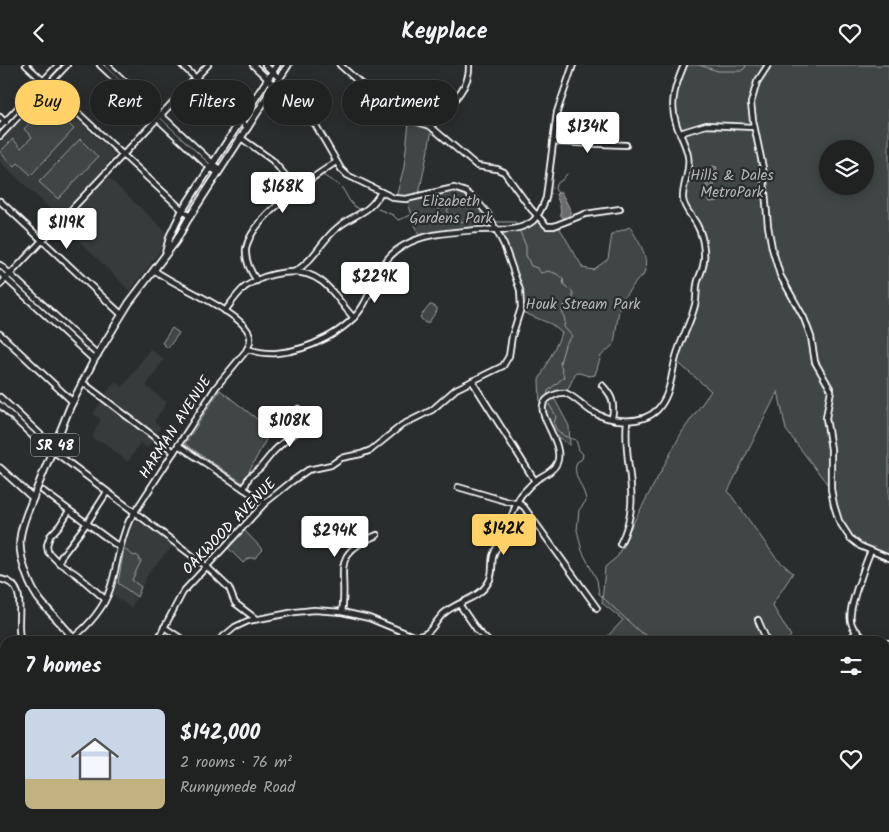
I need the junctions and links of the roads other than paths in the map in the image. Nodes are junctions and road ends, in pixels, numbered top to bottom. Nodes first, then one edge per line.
1 (26, 65) edge
2 (58, 65) edge
3 (66, 65) edge
4 (100, 65) edge
5 (107, 65) edge
6 (182, 65) edge
7 (253, 65) edge
8 (265, 65) edge
9 (276, 65) edge
10 (288, 65) edge
11 (340, 65) edge
12 (470, 65) edge
13 (573, 65) edge
14 (684, 65) edge
15 (768, 65) edge
16 (207, 66) edge
17 (272, 72) junction
18 (196, 78) junction
19 (268, 78) junction
20 (279, 78) joint
21 (42, 80) edge
22 (44, 80) edge
23 (52, 80) edge
24 (117, 80) edge
25 (122, 80) edge
26 (357, 80) edge
27 (458, 93) edge
28 (254, 99) edge
29 (264, 102) edge
30 (15, 110) edge
31 (161, 114) edge
32 (80, 115) edge
33 (0, 117) edge
34 (161, 118) edge
35 (15, 120) edge
36 (1, 125) edge
37 (151, 125) edge
38 (237, 125) edge
39 (246, 125) edge
40 (316, 125) edge
41 (429, 125) edge
42 (248, 127) junction
43 (754, 127) junction
44 (7, 128) junction
45 (680, 133) junction
46 (0, 136) edge
47 (241, 138) junction
48 (553, 143) junction
49 (626, 145) dead end
50 (123, 155) junction
51 (336, 162) junction
52 (212, 166) junction
53 (219, 172) junction
54 (297, 189) junction
55 (381, 193) junction
56 (0, 201) edge
57 (620, 209) dead end
58 (182, 211) junction
59 (189, 216) junction
60 (537, 216) junction
61 (498, 231) junction
62 (42, 240) junction
63 (165, 253) junction
64 (0, 265) edge
65 (154, 270) junction
66 (292, 272) junction
67 (0, 273) edge
68 (10, 274) junction
69 (6, 279) junction
70 (257, 281) junction
71 (0, 285) edge
72 (225, 311) junction
73 (121, 314) junction
74 (354, 318) junction
75 (0, 334) edge
76 (247, 349) junction
77 (96, 357) junction
78 (472, 381) junction
79 (82, 383) junction
80 (602, 385) dead end
81 (0, 397) edge
82 (73, 402) junction
83 (0, 405) edge
84 (298, 409) dead end
85 (612, 418) junction
86 (626, 421) junction
87 (178, 445) junction
88 (54, 448) junction
89 (174, 452) junction
90 (0, 467) edge
91 (535, 481) junction
92 (458, 487) dead end
93 (244, 489) junction
94 (43, 491) dead end
95 (107, 492) junction
96 (33, 498) junction
97 (265, 503) junction
98 (517, 503) junction
99 (69, 511) junction
100 (134, 513) junction
101 (87, 523) junction
102 (377, 535) dead end
103 (620, 544) dead end
104 (119, 547) junction
105 (871, 551) junction
106 (889, 558) edge
107 (59, 563) junction
108 (206, 566) junction
109 (0, 579) edge
110 (105, 599) junction
111 (459, 604) junction
112 (597, 608) dead end
113 (342, 612) junction
114 (256, 619) junction
115 (758, 620) dead end
116 (164, 627) junction
117 (857, 631) junction
118 (19, 636) edge
119 (71, 636) edge
120 (78, 636) edge
121 (160, 636) edge
122 (178, 636) edge
123 (224, 636) edge
124 (413, 636) edge
125 (420, 636) edge
126 (483, 636) edge
127 (765, 636) edge
128 (852, 636) edge
129 (862, 636) edge

1 - 21 street
2 - 22 street
3 - 23 street
4 - 24 street
5 - 25 street
6 - 18 street
7 - 19 street
8 - 17 street
9 - 17 main road, SR 48
10 - 20 main road, SR 48
11 - 26 street
12 - 27 street
13 - 48 street
14 - 45 street
15 - 43 street
16 - 18 street
17 - 19 main road, SR 48
17 - 20 street
18 - 31 street
19 - 28 main road, SR 48
29 - 42 main road, SR 48
30 - 36 street
32 - 50 street
33 - 36 street
34 - 52 street
35 - 44 street
36 - 44 street
37 - 50 street
38 - 52 main road, SR 48
39 - 42 street
40 - 51 street, OAKWOOD AVENUE
41 - 60 street
42 - 47 main road, SR 48
43 - 45 street
43 - 105 street
44 - 46 street
45 - 86 street
47 - 53 main road, SR 48
47 - 54 street
48 - 49 street
48 - 60 street
50 - 58 street
50 - 62 street
51 - 54 street
51 - 55 street, OAKWOOD AVENUE
52 - 53 street
52 - 58 main road, SR 48
53 - 59 main road, SR 48
54 - 70 street
55 - 61 street, OAKWOOD AVENUE
55 - 66 street
56 - 62 street
57 - 60 street
58 - 59 street
58 - 63 main road, SR 48
59 - 63 main road, SR 48
60 - 61 street
61 - 74 street
61 - 78 street, OAKWOOD AVENUE
62 - 68 street
62 - 73 street
63 - 65 main road, SR 48
64 - 68 street
65 - 72 street
65 - 73 main road, SR 48
66 - 70 street
66 - 74 street
67 - 69 street
68 - 69 street
68 - 77 street
69 - 71 street
69 - 77 street
70 - 72 street
72 - 76 street
73 - 77 main road, SR 48
74 - 76 street
75 - 82 street
76 - 87 street, HARMAN AVENUE
77 - 79 main road, SR 48
78 - 91 street
78 - 97 street, OAKWOOD AVENUE
79 - 82 main road, SR 48
79 - 89 street
80 - 85 street
81 - 88 street
82 - 88 main road, SR 48
83 - 88 street
84 - 93 street
85 - 86 street
85 - 91 street
86 - 103 street
87 - 89 street, HARMAN AVENUE
87 - 93 street
88 - 95 street
88 - 96 main road, SR 48
89 - 100 street, HARMAN AVENUE
90 - 96 main road
91 - 98 street
92 - 98 street
93 - 97 street
94 - 99 street
95 - 100 street
95 - 101 street
96 - 119 main road, SR 48
97 - 108 street, OAKWOOD AVENUE
98 - 111 street
98 - 112 street
99 - 101 street
99 - 107 street
100 - 104 street, HARMAN AVENUE
100 - 108 street
101 - 104 street
101 - 107 street
102 - 113 street
104 - 110 street, HARMAN AVENUE
105 - 106 street
105 - 117 street
107 - 110 street
108 - 114 street
108 - 116 street, OAKWOOD AVENUE
109 - 118 street
110 - 120 street, HARMAN AVENUE
111 - 125 street
111 - 126 street
113 - 114 street
113 - 124 street
114 - 123 street
115 - 127 street
116 - 121 street, OAKWOOD AVENUE
116 - 122 street
117 - 128 street
117 - 129 street

